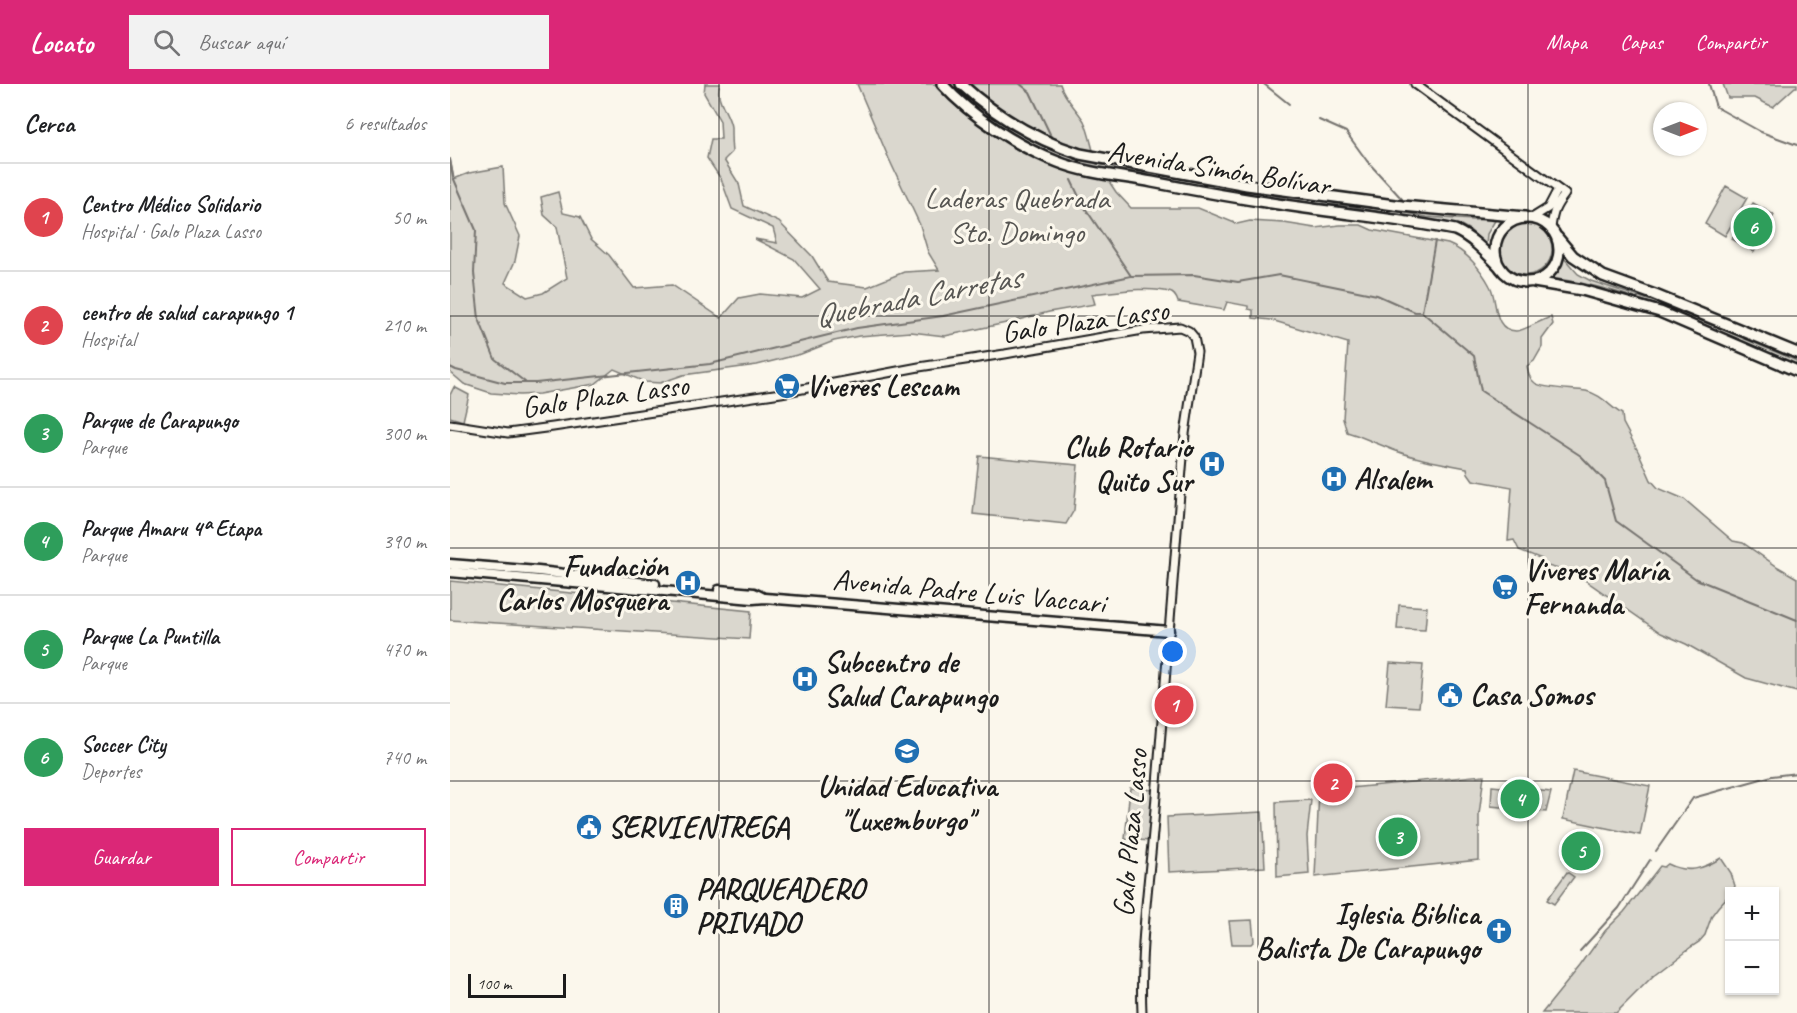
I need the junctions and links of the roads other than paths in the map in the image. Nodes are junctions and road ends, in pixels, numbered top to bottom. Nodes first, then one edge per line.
1 (942, 84) edge
2 (961, 84) edge
3 (1415, 84) edge
4 (1558, 189) junction
5 (1528, 217) junction
6 (1551, 228) junction
7 (1557, 237) junction
8 (1500, 267) junction
9 (1534, 282) junction
10 (1797, 353) edge
11 (1797, 372) edge
12 (450, 424) edge
13 (450, 564) edge
14 (450, 572) edge
15 (765, 598) junction
16 (1169, 631) junction
17 (1142, 1013) edge

1 - 8 highway, Avenida Simón Bolívar
2 - 5 highway, Avenida Simón Bolívar
3 - 4 street
4 - 5 street
4 - 6 street
5 - 6 highway, Avenida Simón Bolívar
5 - 8 highway
6 - 7 highway, Avenida Simón Bolívar
7 - 9 highway
7 - 10 highway, Avenida Simón Bolívar
8 - 9 highway, Avenida Simón Bolívar
9 - 11 highway, Avenida Simón Bolívar
12 - 16 street, Galo Plaza Lasso
13 - 15 main road, Avenida Padre Luis Vaccari
14 - 15 main road, Avenida Padre Luis Vaccari
15 - 16 main road, Avenida Padre Luis Vaccari
16 - 17 street, Galo Plaza Lasso

